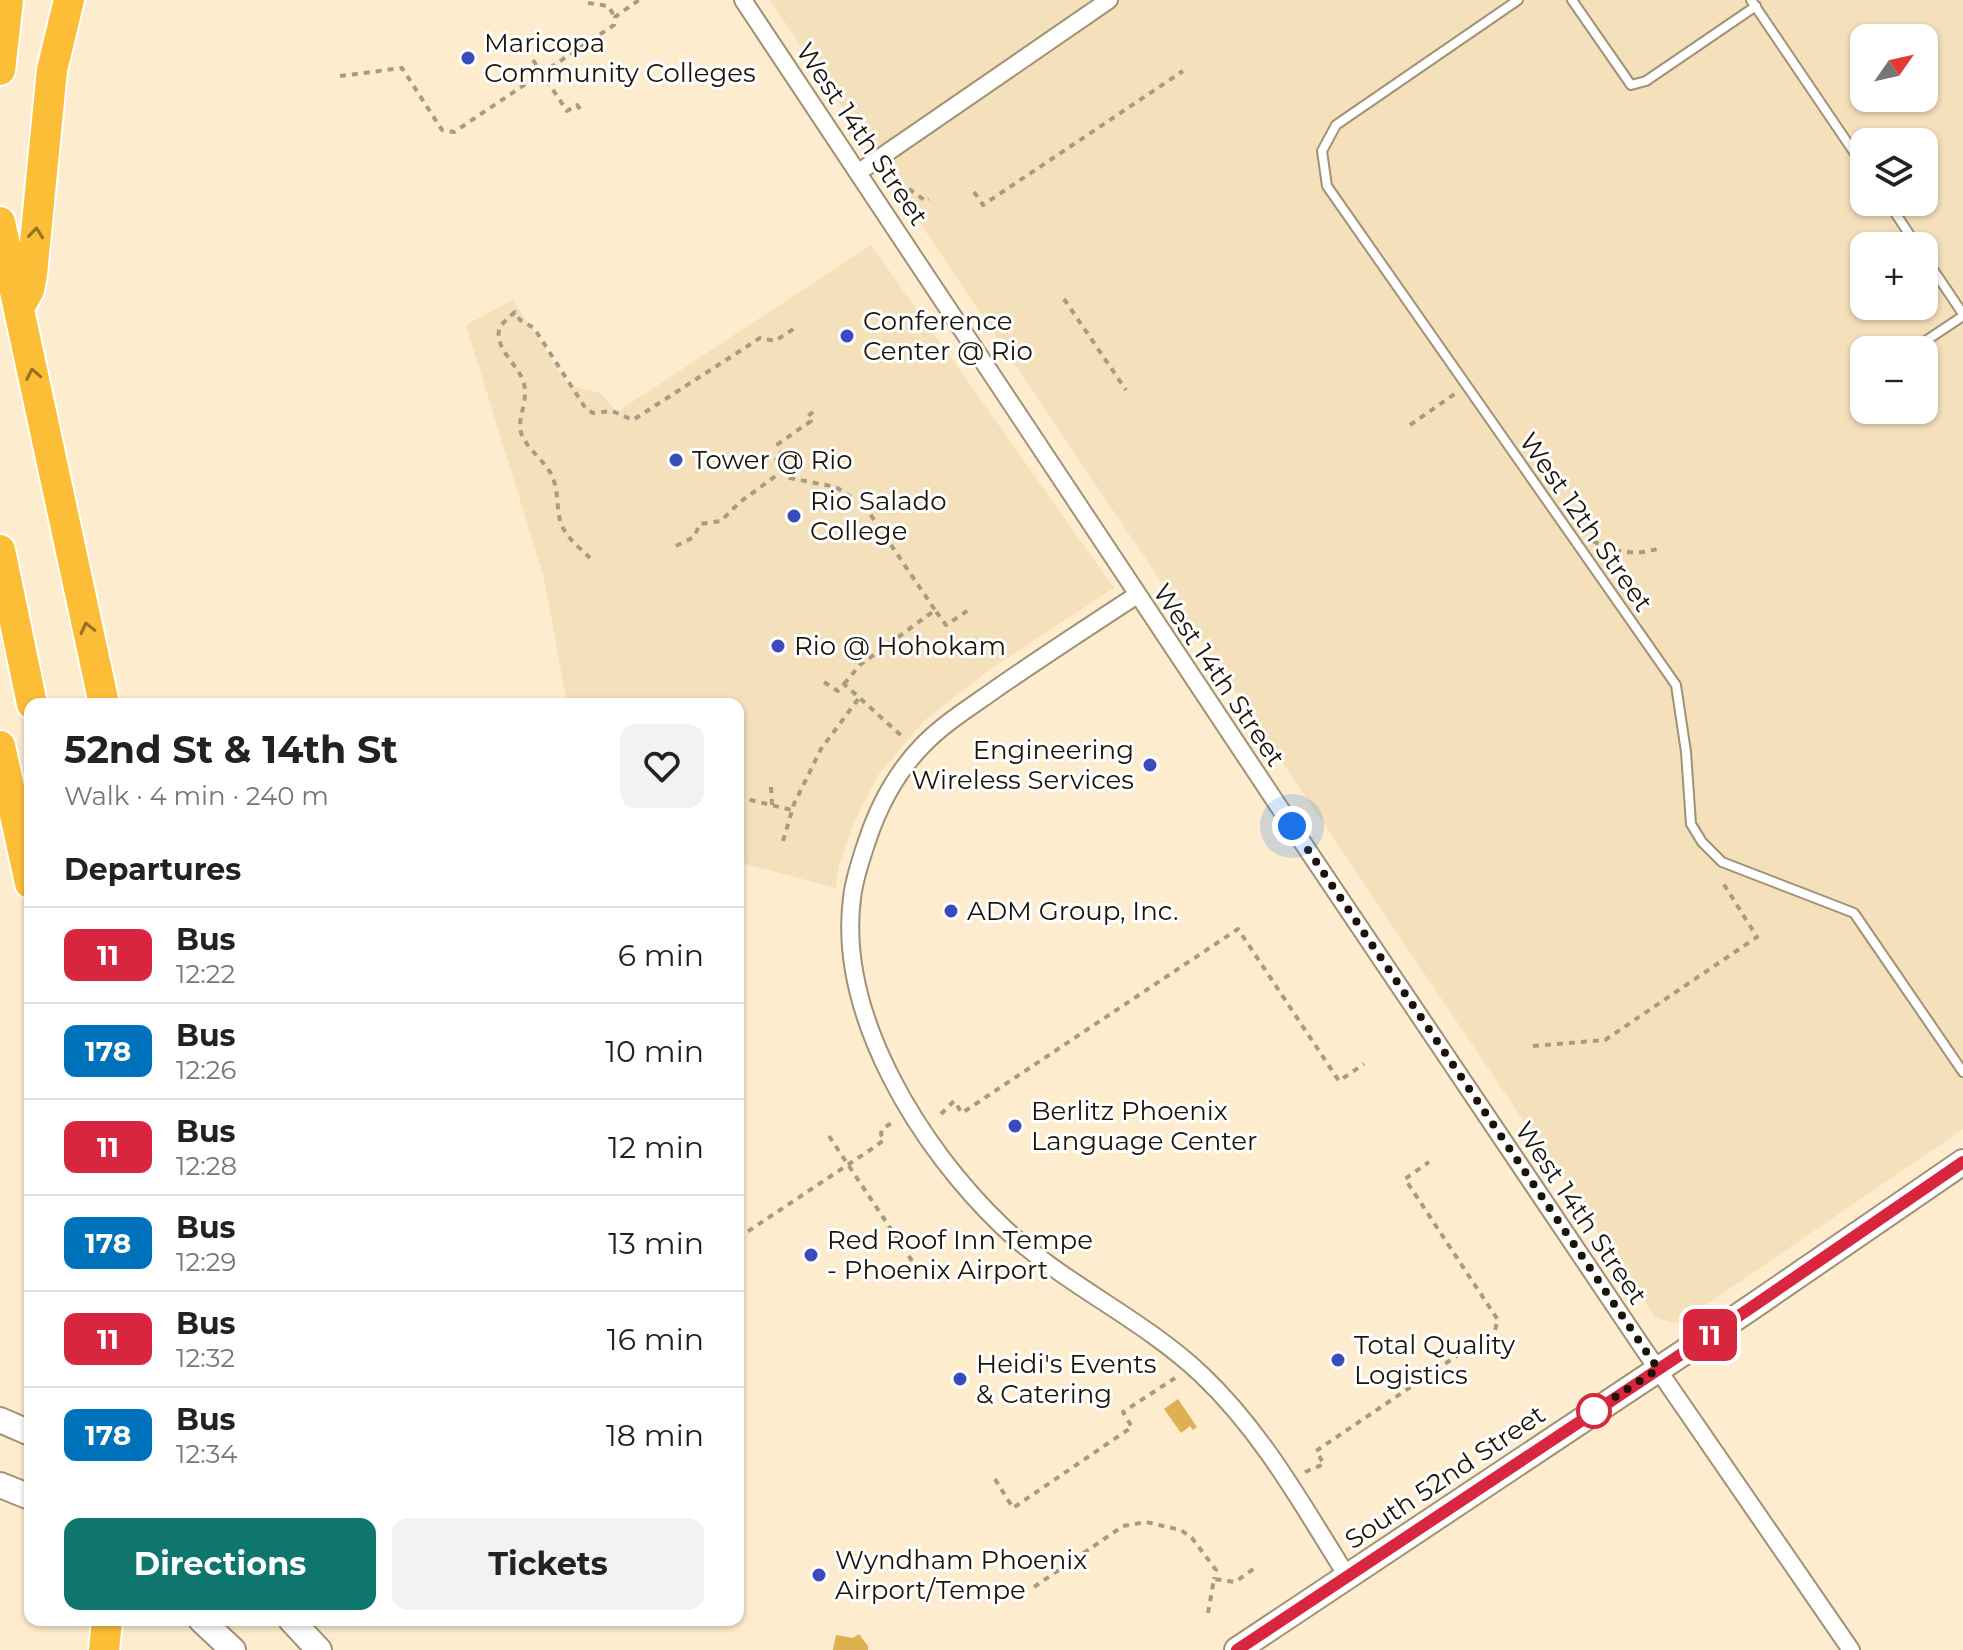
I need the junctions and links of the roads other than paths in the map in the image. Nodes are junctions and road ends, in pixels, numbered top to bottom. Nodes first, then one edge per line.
1 (8, 0) edge
2 (69, 0) edge
3 (743, 0) edge
4 (1109, 0) edge
5 (1518, 0) edge
6 (1572, 0) edge
7 (1754, 3) edge
8 (0, 70) edge
9 (1850, 146) edge
10 (859, 172) junction
11 (0, 222) edge
12 (1938, 277) edge
13 (19, 308) junction
14 (1963, 315) edge
15 (1932, 336) edge
16 (0, 550) edge
17 (1137, 595) junction
18 (31, 698) edge
19 (103, 698) edge
20 (0, 746) edge
21 (24, 856) edge
22 (1963, 1072) edge
23 (1963, 1162) edge
24 (1658, 1369) junction
25 (0, 1420) edge
26 (24, 1430) edge
27 (0, 1485) edge
28 (24, 1495) edge
29 (1347, 1576) junction
30 (106, 1626) edge
31 (207, 1626) edge
32 (297, 1626) edge
33 (104, 1650) edge
34 (233, 1650) edge
35 (319, 1650) edge
36 (1237, 1650) edge
37 (1851, 1650) edge

1 - 8 highway
13 -> 2 highway
3 - 10 street, West 14th Street
4 - 10 street
5 - 22 lane, West 12th Street
6 - 7 lane
7 - 9 lane
10 - 17 street, West 14th Street
11 - 13 highway
12 - 14 lane
19 -> 13 highway
14 - 15 lane
16 - 18 highway
17 - 24 street, West 14th Street
17 - 29 street
20 - 21 highway
23 - 24 main road, South 52nd Street
24 - 29 main road, South 52nd Street
24 - 37 street, West 14th Street
25 - 26 main road
27 - 28 main road
29 - 36 main road, South 52nd Street
30 - 33 highway
31 - 34 main road
32 - 35 main road

